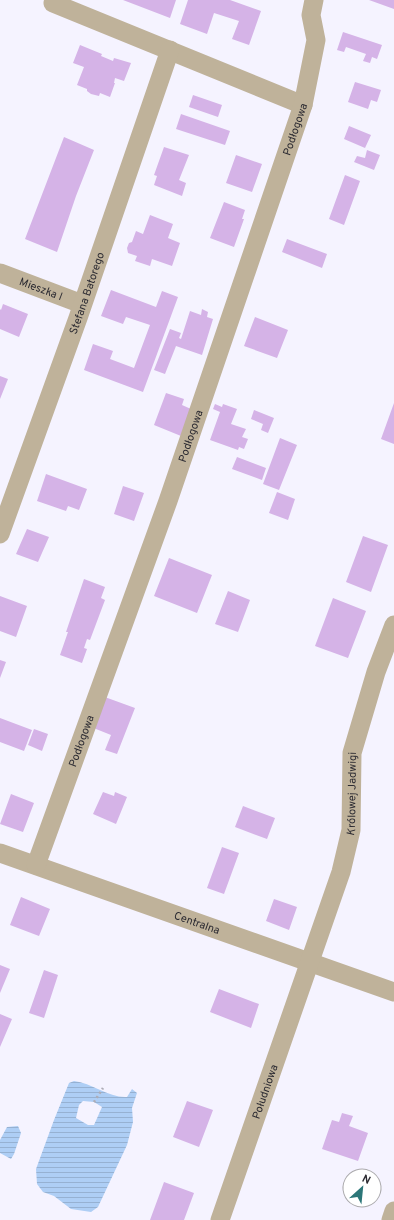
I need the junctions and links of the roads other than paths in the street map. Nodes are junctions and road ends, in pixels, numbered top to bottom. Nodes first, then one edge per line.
1 (314, 0) edge
2 (53, 3) dead end
3 (170, 50) junction
4 (303, 106) junction
5 (0, 273) edge
6 (82, 304) junction
7 (0, 534) edge
8 (394, 625) edge
9 (0, 852) edge
10 (36, 865) junction
11 (309, 962) junction
12 (394, 992) edge
13 (394, 1211) edge
14 (220, 1220) edge
15 (391, 1220) edge

1 - 4 street, Podłogowa
2 - 3 street
3 - 4 street
3 - 6 street, Stefana Batorego
4 - 10 street, Podłogowa
5 - 6 street, Mieszka I
6 - 7 street, Stefana Batorego
8 - 11 street, Królowej Jadwigi
9 - 10 street, Centralna
10 - 11 street, Centralna
11 - 12 street, Centralna
11 - 14 street, Południowa
13 - 15 street

